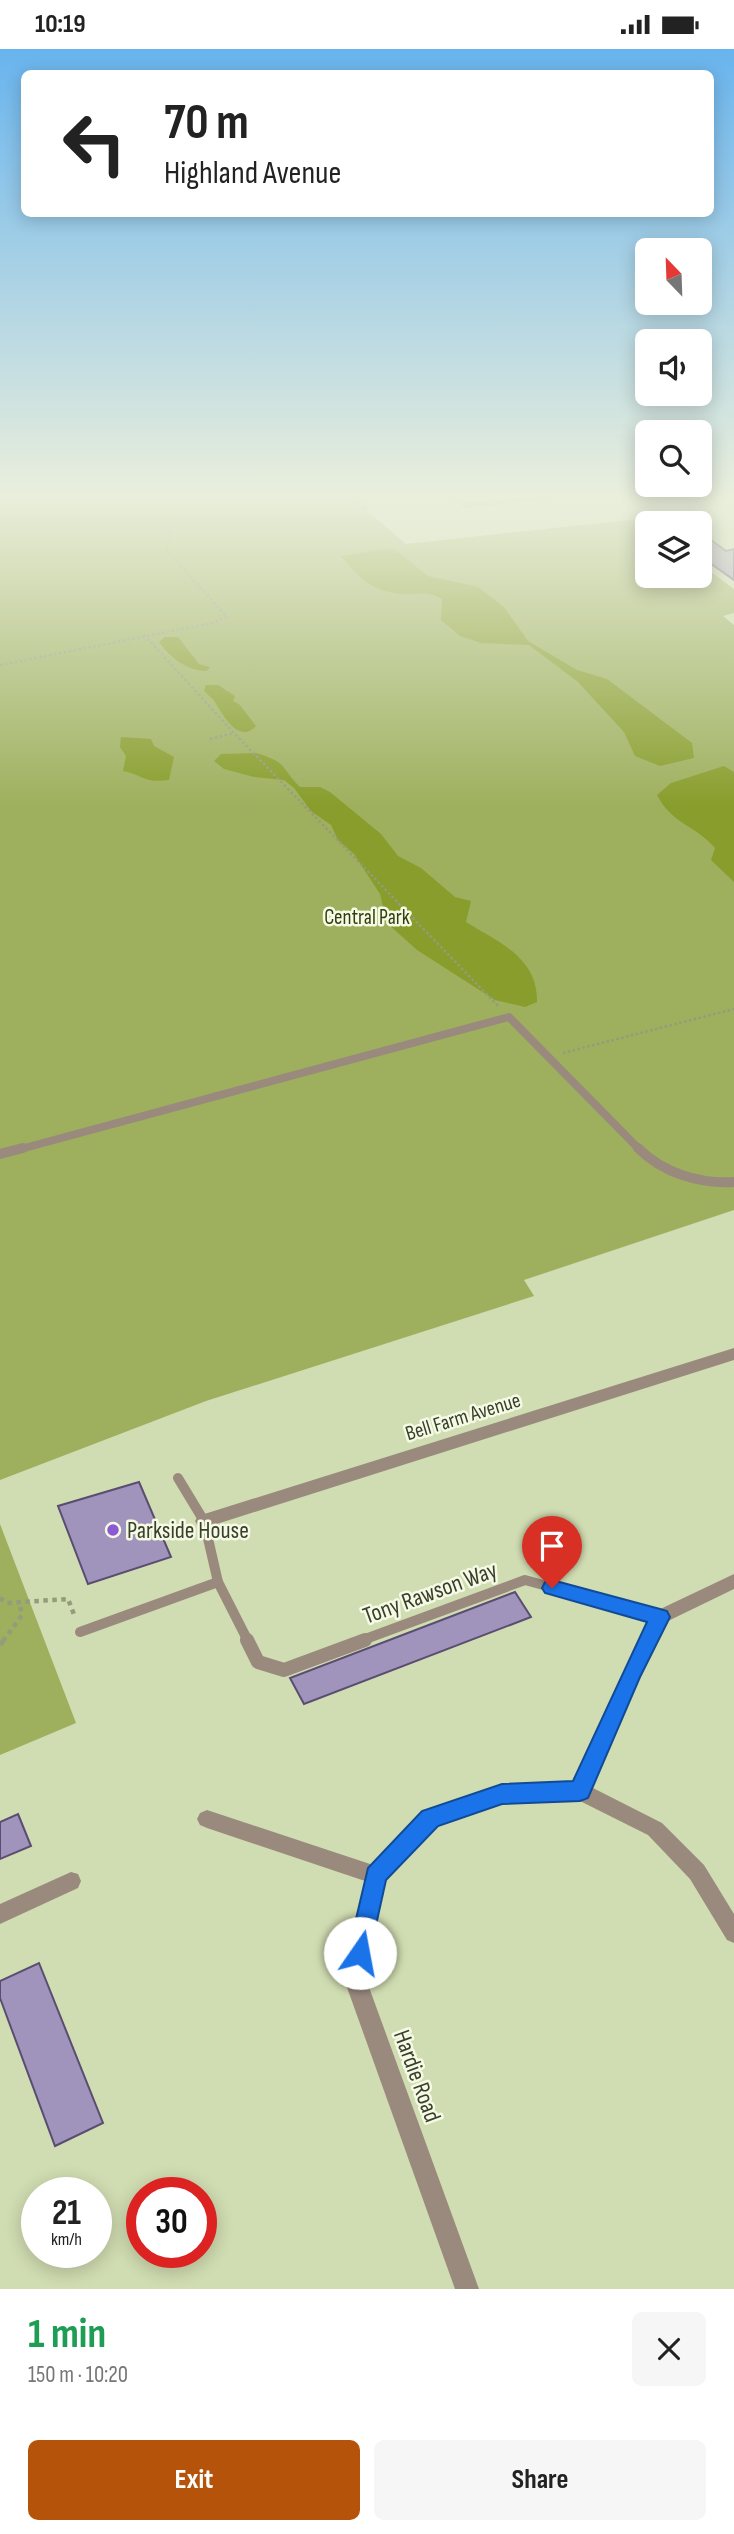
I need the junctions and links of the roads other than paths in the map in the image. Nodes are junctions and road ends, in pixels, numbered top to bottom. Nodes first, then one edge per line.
1 (0, 1154) edge
2 (734, 1182) edge
3 (734, 1354) edge
4 (178, 1478) dead end
5 (204, 1521) junction
6 (218, 1581) junction
7 (734, 1581) edge
8 (660, 1617) junction
9 (80, 1632) road end
10 (580, 1791) junction
11 (207, 1819) dead end
12 (376, 1875) junction
13 (71, 1881) dead end
14 (0, 1914) edge
15 (734, 1933) edge
16 (467, 2289) edge

1 - 2 lane
3 - 5 street, Bell Farm Avenue
4 - 5 lane
5 - 6 lane
6 - 8 lane, Tony Rawson Way
6 - 9 lane
7 - 8 street
8 - 10 street
10 - 12 street
10 - 15 street
11 - 12 street
12 - 16 street, Hardie Road
13 - 14 street

